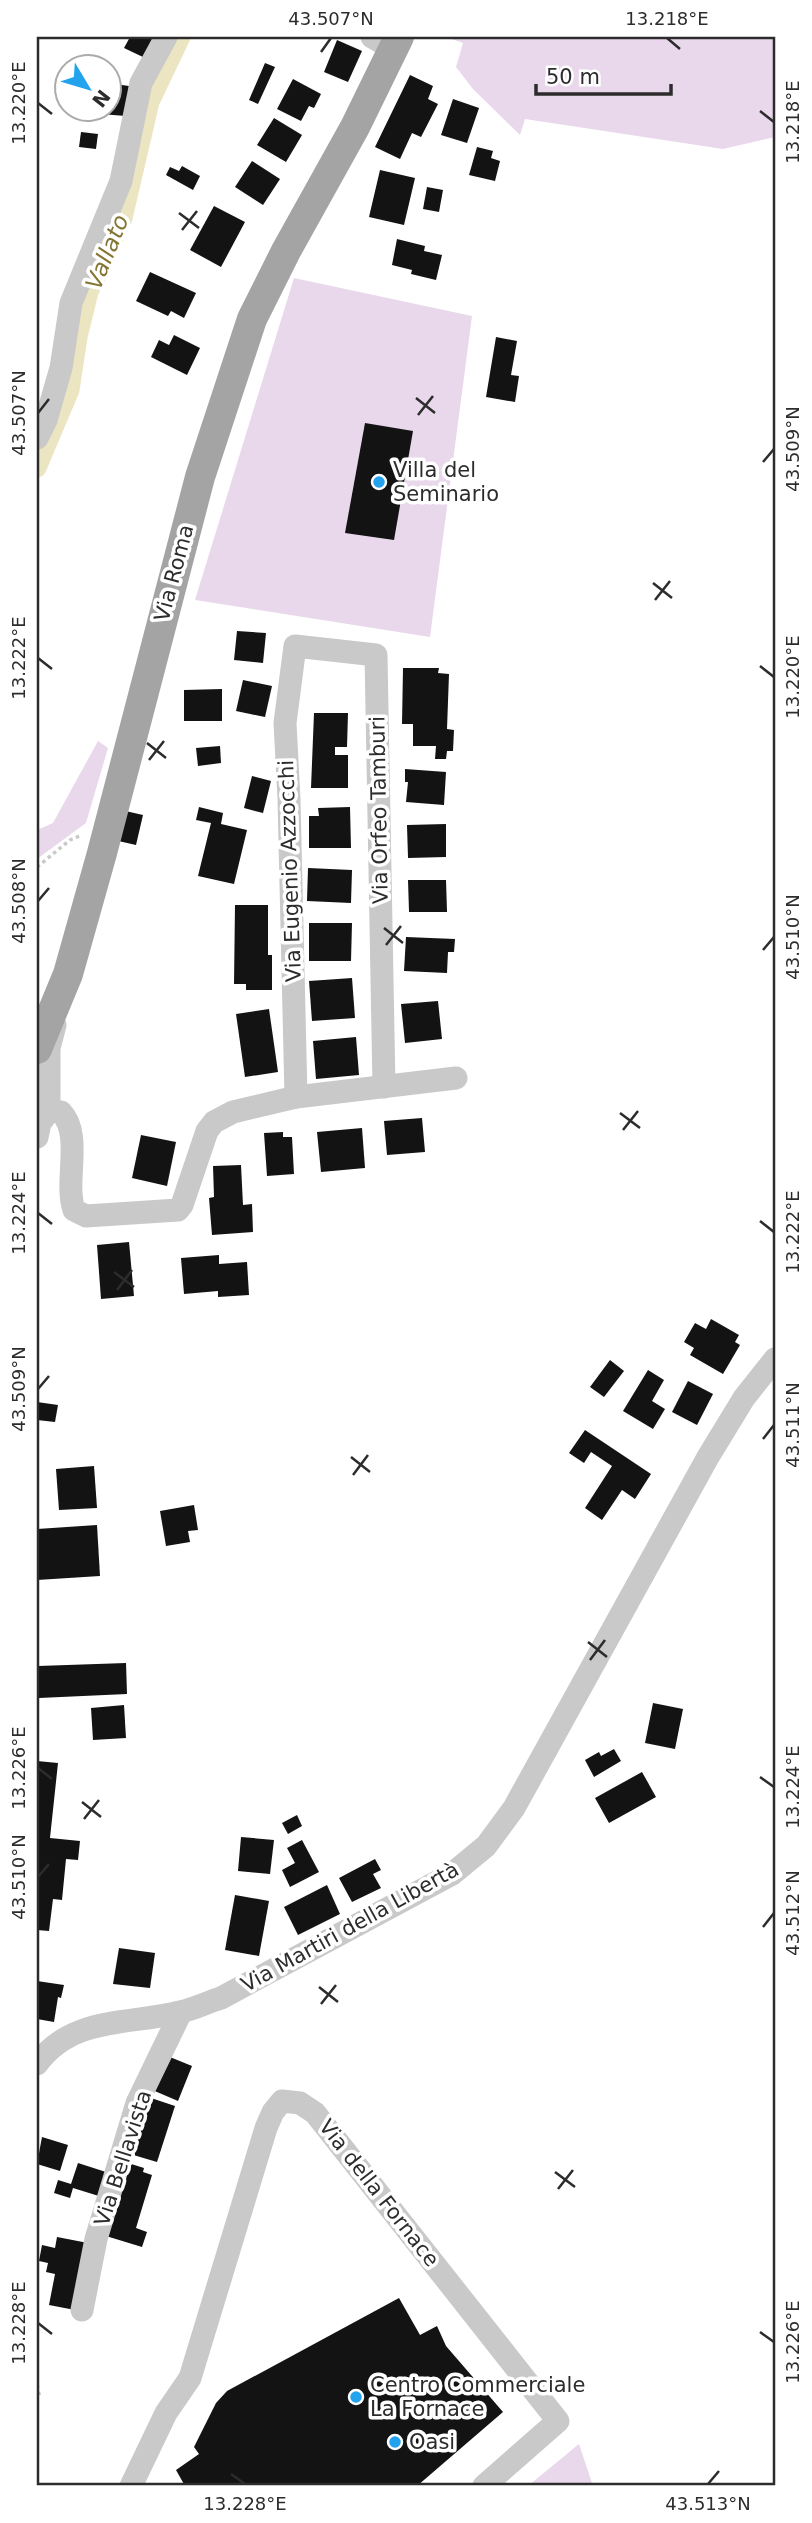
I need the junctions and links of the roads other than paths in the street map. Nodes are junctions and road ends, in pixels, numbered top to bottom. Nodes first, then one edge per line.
1 (166, 37) edge
2 (388, 41) edge
3 (37, 438) edge
4 (295, 646) joint
5 (68, 974) junction
6 (37, 1049) edge
7 (456, 1078) dead end
8 (384, 1087) junction
9 (296, 1097) junction
10 (49, 1111) junction
11 (37, 1137) edge
12 (775, 1359) edge
13 (181, 2012) junction
14 (37, 2064) edge
15 (82, 2310) dead end
16 (131, 2486) edge
17 (484, 2486) edge

1 - 3 street
2 - 5 main road, Via Roma
4 - 8 street, Via Orfeo Tamburi
4 - 9 street, Via Eugenio Azzocchi
5 - 6 main road
5 - 10 street, Via Roma
7 - 8 street
8 - 9 street
9 - 10 street
10 - 11 street, Via Roma
12 - 13 street, Via Martiri della Libertà
13 - 14 street, Via Martiri della Libertà
13 - 15 street, Via Bellavista
16 - 17 street, Via della Fornace

